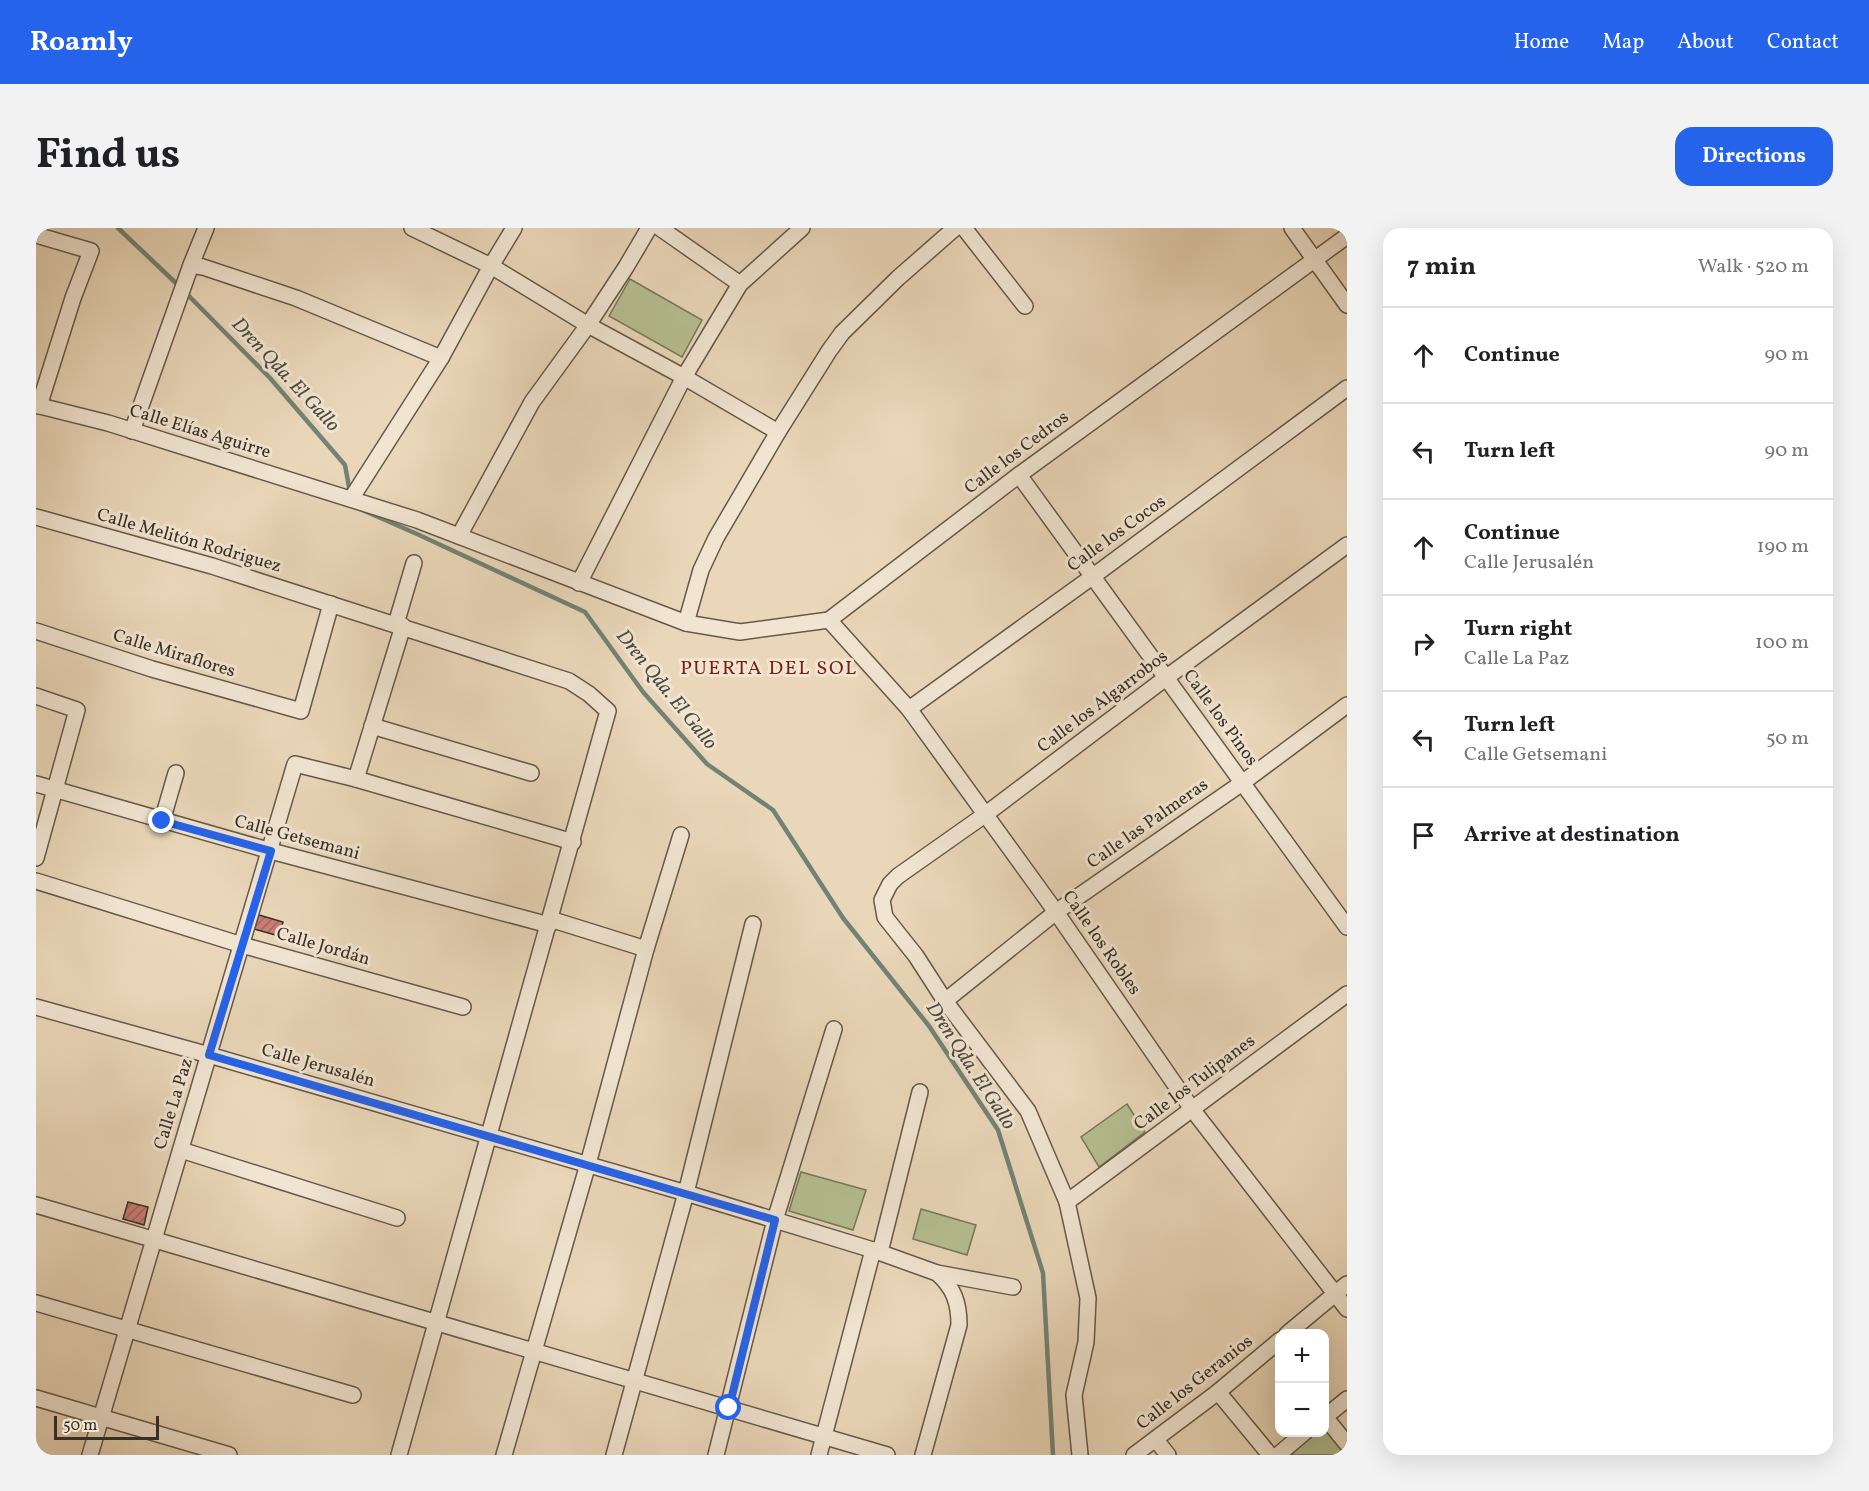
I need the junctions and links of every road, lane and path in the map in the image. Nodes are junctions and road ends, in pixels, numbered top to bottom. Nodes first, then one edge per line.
1 (206, 228) edge
2 (412, 228) edge
3 (514, 228) edge
4 (649, 228) edge
5 (660, 228) edge
6 (802, 228) edge
7 (955, 228) edge
8 (964, 228) edge
9 (1292, 228) edge
10 (36, 235) edge
11 (1347, 236) edge
12 (1314, 260) junction
13 (191, 265) junction
14 (491, 266) junction
15 (740, 284) junction
16 (1347, 304) edge
17 (1025, 306) dead end
18 (588, 325) junction
19 (441, 358) junction
20 (684, 377) junction
21 (1347, 387) edge
22 (38, 406) edge
23 (132, 431) junction
24 (778, 432) junction
25 (1019, 475) junction
26 (351, 500) junction
27 (36, 517) edge
28 (459, 536) junction
29 (1347, 545) edge
30 (414, 564) dead end
31 (1092, 577) junction
32 (579, 583) junction
33 (331, 604) junction
34 (829, 620) junction
35 (686, 623) junction
36 (399, 625) junction
37 (36, 631) edge
38 (1167, 677) junction
39 (36, 696) edge
40 (1347, 705) edge
41 (909, 709) junction
42 (372, 726) junction
43 (176, 773) dead end
44 (531, 773) dead end
45 (356, 779) junction
46 (1242, 783) junction
47 (36, 784) edge
48 (55, 790) junction
49 (986, 814) junction
50 (162, 821) junction
51 (681, 835) dead end
52 (573, 842) junction
53 (271, 851) junction
54 (36, 858) edge
55 (36, 881) edge
56 (1056, 912) junction
57 (549, 922) junction
58 (753, 924) dead end
59 (1347, 927) edge
60 (242, 945) junction
61 (646, 949) junction
62 (1347, 994) edge
63 (945, 1000) junction
64 (36, 1007) edge
65 (463, 1007) dead end
66 (834, 1029) dead end
67 (209, 1055) junction
68 (920, 1092) dead end
69 (1192, 1109) junction
70 (490, 1136) junction
71 (181, 1150) junction
72 (588, 1164) junction
73 (686, 1193) junction
74 (1067, 1202) junction
75 (36, 1205) edge
76 (397, 1218) dead end
77 (775, 1220) junction
78 (154, 1241) junction
79 (876, 1251) junction
80 (937, 1273) junction
81 (1347, 1284) edge
82 (1013, 1287) dead end
83 (1334, 1294) junction
84 (36, 1303) edge
85 (1347, 1309) edge
86 (436, 1323) junction
87 (1293, 1329) edge
88 (127, 1331) junction
89 (1275, 1344) edge
90 (534, 1351) junction
91 (635, 1381) junction
92 (1218, 1392) junction
93 (353, 1395) dead end
94 (36, 1398) edge
95 (1347, 1399) edge
96 (729, 1408) junction
97 (102, 1416) junction
98 (824, 1435) junction
99 (1299, 1437) edge
100 (1156, 1440) junction
101 (1347, 1444) edge
102 (90, 1455) edge
103 (229, 1455) edge
104 (399, 1455) edge
105 (504, 1455) edge
106 (614, 1455) edge
107 (716, 1455) edge
108 (819, 1455) edge
109 (887, 1455) edge
110 (923, 1455) edge
111 (1080, 1455) edge
112 (1134, 1455) edge
113 (1168, 1455) edge
114 (1270, 1455) edge
115 (1278, 1455) edge

1 - 13 street
2 - 14 street
3 - 14 street
4 - 18 street
5 - 15 street
6 - 15 street
7 - 24 street
8 - 17 street
9 - 12 street
10 - 22 street
11 - 12 street, Calle los Cedros
12 - 16 street
12 - 25 street, Calle los Cedros
13 - 19 street
13 - 23 street
14 - 18 street
14 - 19 street
15 - 20 street
18 - 20 street
18 - 28 street
19 - 26 street
20 - 24 street
20 - 32 street
21 - 31 street, Calle los Cocos
22 - 23 street, Calle Elías Aguirre
23 - 26 street, Calle Elías Aguirre
24 - 35 street
25 - 31 street, Calle los Pinos
25 - 34 street, Calle los Cedros
26 - 28 street, Calle Elías Aguirre
27 - 33 street, Calle Melitón Rodriguez
28 - 32 street, Calle Elías Aguirre
29 - 38 street, Calle los Algarrobos
30 - 36 street
31 - 38 street, Calle los Pinos
31 - 41 street, Calle los Cocos
32 - 35 street, Calle los Cedros
33 - 36 street, Calle Melitón Rodriguez
33 - 37 street, Calle Miraflores
34 - 35 street, Calle los Cedros
34 - 41 street, Calle los Robles
36 - 42 street
36 - 52 street, Calle Melitón Rodriguez
38 - 46 street, Calle los Pinos
38 - 49 street, Calle los Algarrobos
39 - 48 street
40 - 46 street, Calle las Palmeras
41 - 49 street, Calle los Robles
42 - 44 street
42 - 45 street
43 - 50 street
45 - 52 street
45 - 53 street, Calle La Paz
46 - 56 street, Calle las Palmeras
46 - 59 street, Calle los Pinos
47 - 48 street, Calle Getsemani
48 - 50 street, Calle Getsemani
48 - 54 street
49 - 56 street, Calle los Robles
49 - 63 street, Calle los Algarrobos
50 - 53 street, Calle Getsemani
51 - 61 street
52 - 57 street
53 - 57 street, Calle Getsemani
53 - 60 street, Calle La Paz
55 - 60 street, Calle Jordán
56 - 63 street, Calle las Palmeras
56 - 69 street, Calle los Robles
57 - 61 street, Calle Getsemani
57 - 70 street
58 - 73 street
60 - 65 street, Calle Jordán
60 - 67 street, Calle La Paz
61 - 72 street
62 - 69 street, Calle los Tulipanes
63 - 74 street
64 - 67 street, Calle Jerusalén
66 - 77 street
67 - 70 street, Calle Jerusalén
67 - 71 street, Calle La Paz
68 - 79 street
69 - 74 street, Calle los Tulipanes
69 - 83 street, Calle los Robles
70 - 72 street, Calle Jerusalén
70 - 86 street
71 - 76 street
71 - 78 street, Calle La Paz
72 - 73 street, Calle Jerusalén
72 - 90 street
73 - 77 street, Calle Jerusalén
73 - 91 street
74 - 111 street
75 - 78 street
77 - 79 street, Calle Jerusalén
77 - 96 street
78 - 86 street
78 - 88 street, Calle La Paz
79 - 80 street, Calle Jerusalén
79 - 98 street
80 - 82 street, Calle Jerusalén
80 - 110 street
81 - 83 street
83 - 85 street, Calle los Robles
83 - 87 street
84 - 88 street
86 - 90 street
86 - 104 street
88 - 93 street
88 - 97 street, Calle La Paz
89 - 92 street, Calle los Geranios
90 - 91 street
90 - 105 street
91 - 96 street
91 - 106 street
92 - 100 street, Calle los Geranios
92 - 114 street
94 - 97 street
95 - 101 street
96 - 98 street
96 - 107 street
97 - 102 street, Calle La Paz
97 - 103 street
98 - 108 street
98 - 109 street
99 - 115 street
100 - 112 street, Calle los Geranios
100 - 113 street

